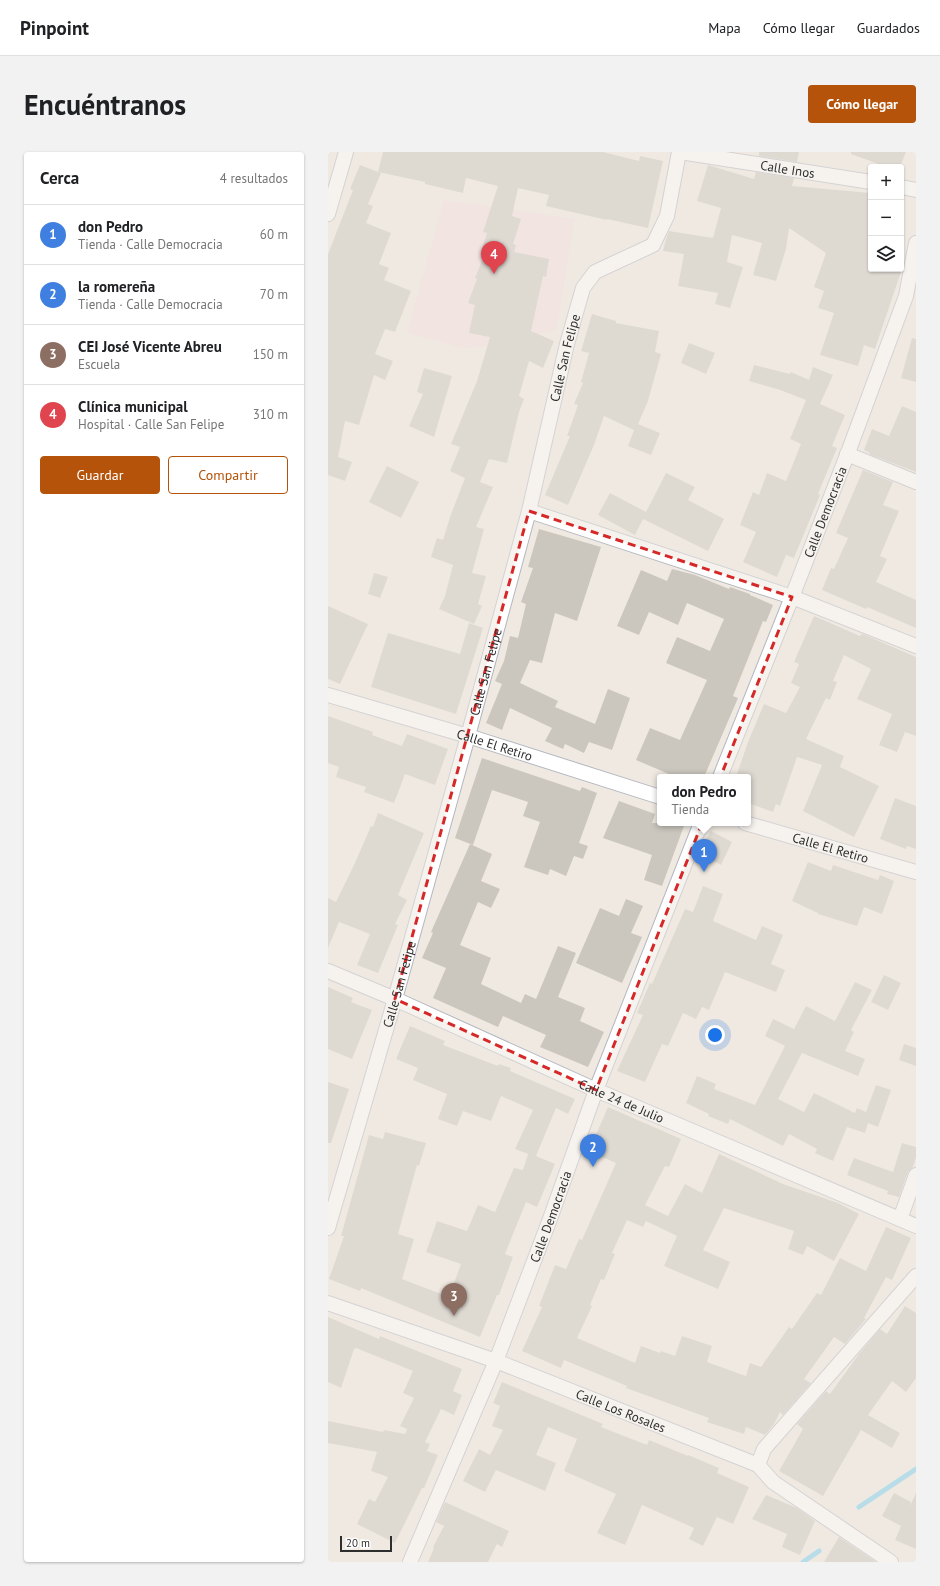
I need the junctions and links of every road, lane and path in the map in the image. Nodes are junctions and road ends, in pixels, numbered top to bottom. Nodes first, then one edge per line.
1 (346, 152) edge
2 (680, 152) edge
3 (868, 182) edge
4 (904, 188) edge
5 (916, 190) edge
6 (328, 214) edge
7 (916, 243) edge
8 (847, 454) junction
9 (916, 482) edge
10 (529, 511) junction
11 (792, 597) junction
12 (916, 646) edge
13 (328, 695) edge
14 (468, 736) junction
15 (721, 774) edge
16 (657, 796) edge
17 (751, 825) edge
18 (700, 826) edge
19 (916, 872) edge
20 (328, 971) edge
21 (395, 999) junction
22 (596, 1090) junction
23 (916, 1175) edge
24 (900, 1219) junction
25 (916, 1226) edge
26 (328, 1228) edge
27 (916, 1276) edge
28 (328, 1303) edge
29 (496, 1361) junction
30 (758, 1466) junction
31 (410, 1562) edge
32 (891, 1562) edge

1 - 6 street
2 - 3 street, Calle Inos
2 - 10 street, Calle San Felipe
4 - 5 street
7 - 8 street, Calle Democracia
8 - 9 street
8 - 11 street, Calle Democracia
10 - 11 street
10 - 14 street, Calle San Felipe
11 - 12 street
11 - 15 street, Calle Democracia
13 - 14 street, Calle El Retiro
14 - 16 street, Calle El Retiro
14 - 21 street, Calle San Felipe
17 - 19 street, Calle El Retiro
18 - 22 street, Calle Democracia
20 - 21 street, Calle 24 de Julio
21 - 22 street, Calle 24 de Julio
21 - 26 street, Calle San Felipe
22 - 24 street, Calle 24 de Julio
22 - 29 street, Calle Democracia
23 - 24 street
24 - 25 street, Calle 24 de Julio
27 - 30 street
28 - 29 street, Calle Los Rosales
29 - 30 street, Calle Los Rosales
29 - 31 street, Calle Democracia
30 - 32 street, Calle Los Rosales

